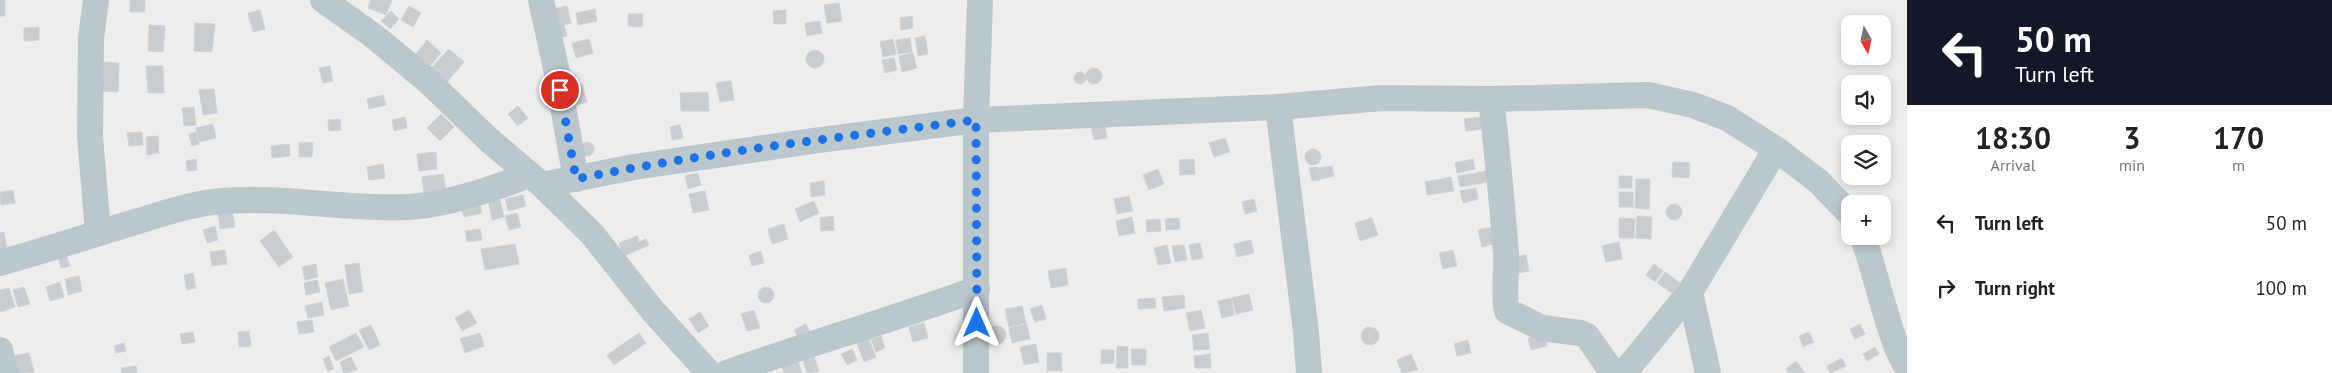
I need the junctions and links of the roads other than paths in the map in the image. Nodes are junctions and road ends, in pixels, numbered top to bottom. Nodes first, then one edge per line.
1 (96, 0) edge
2 (322, 0) edge
3 (541, 0) edge
4 (980, 0) edge
5 (1491, 99) junction
6 (1278, 107) junction
7 (976, 120) junction
8 (1776, 148) junction
9 (576, 179) junction
10 (535, 180) junction
11 (1841, 205) edge
12 (98, 233) junction
13 (1865, 245) edge
14 (0, 263) edge
15 (977, 289) junction
16 (1690, 292) junction
17 (0, 350) edge
18 (1907, 366) edge
19 (6, 373) edge
20 (709, 373) edge
21 (728, 373) edge
22 (976, 373) edge
23 (1308, 373) edge
24 (1614, 373) edge
25 (1624, 373) edge
26 (1708, 373) edge

1 - 12 street
2 - 10 street
3 - 9 street
4 - 7 street
5 - 6 street
5 - 8 street
5 - 24 street
6 - 7 street
6 - 23 street
7 - 9 street
7 - 15 street
8 - 11 street
8 - 16 street
9 - 10 street
10 - 12 street
10 - 20 street
12 - 14 street
13 - 18 street
15 - 21 street
15 - 22 street
16 - 25 street
16 - 26 street
17 - 19 street

